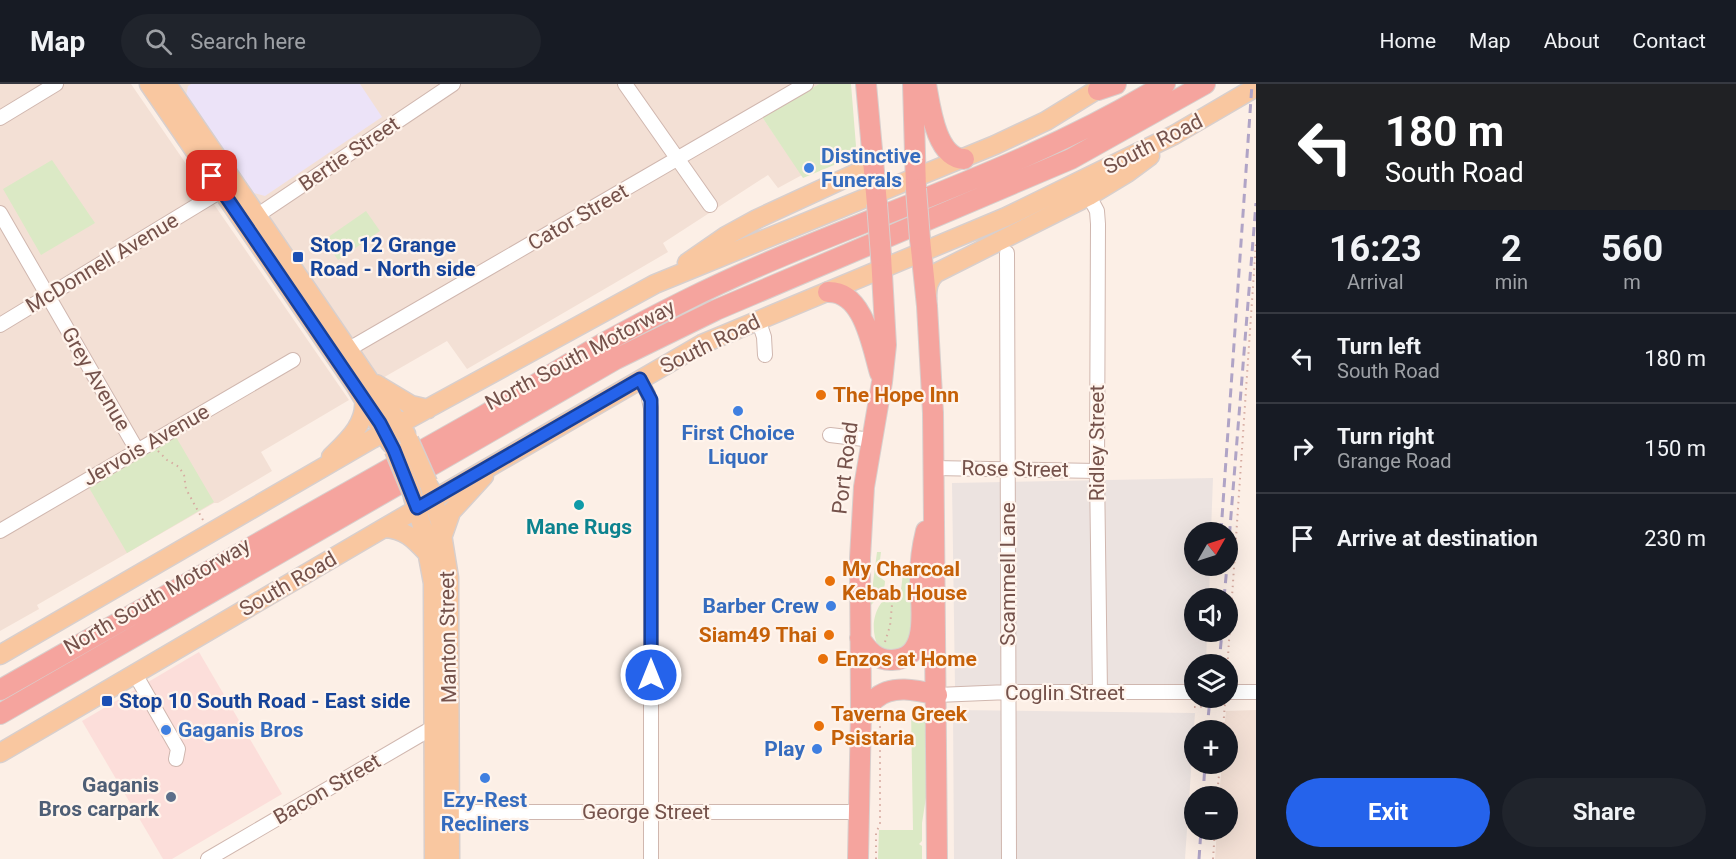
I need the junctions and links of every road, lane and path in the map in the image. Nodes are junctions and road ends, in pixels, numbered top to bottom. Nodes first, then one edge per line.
1 (56, 84) edge
2 (453, 84) edge
3 (625, 84) edge
4 (806, 84) edge
5 (866, 84) edge
6 (913, 84) edge
7 (926, 84) edge
8 (1166, 84) edge
9 (1205, 84) edge
10 (161, 86) edge
11 (1107, 86) edge
12 (1256, 87) edge
13 (0, 118) edge
14 (1174, 135) junction
15 (872, 149) junction
16 (678, 159) junction
17 (964, 159) junction
18 (915, 184) junction
19 (228, 187) junction
20 (1089, 196) junction
21 (876, 199) junction
22 (710, 205) dead end
23 (0, 213) edge
24 (251, 220) junction
25 (1256, 242) edge
26 (921, 246) junction
27 (1007, 253) dead end
28 (882, 263) junction
29 (655, 284) junction
30 (828, 292) junction
31 (48, 297) junction
32 (927, 306) junction
33 (758, 320) junction
34 (0, 325) edge
35 (349, 349) junction
36 (765, 355) dead end
37 (293, 360) dead end
38 (640, 379) junction
39 (371, 380) junction
40 (882, 382) junction
41 (364, 399) junction
42 (428, 409) junction
43 (393, 428) junction
44 (830, 435) dead end
45 (872, 440) junction
46 (137, 450) junction
47 (158, 451) dead end
48 (498, 462) junction
49 (933, 468) junction
50 (1008, 470) junction
51 (1096, 471) junction
52 (316, 472) junction
53 (422, 496) junction
54 (933, 502) junction
55 (203, 520) dead end
56 (384, 528) junction
57 (0, 531) edge
58 (443, 535) junction
59 (429, 556) junction
60 (901, 591) dead end
61 (860, 638) junction
62 (882, 648) dead end
63 (1228, 654) edge
64 (0, 655) edge
65 (135, 674) junction
66 (0, 690) edge
67 (1009, 692) junction
68 (1184, 692) edge
69 (1256, 692) edge
70 (1100, 693) junction
71 (936, 694) junction
72 (1238, 696) edge
73 (870, 712) junction
74 (0, 714) edge
75 (441, 728) junction
76 (0, 753) edge
77 (176, 759) dead end
78 (442, 812) junction
79 (651, 812) junction
80 (859, 812) junction
81 (1214, 840) edge
82 (208, 859) edge
83 (434, 859) edge
84 (450, 859) edge
85 (651, 859) edge
86 (858, 859) edge
87 (876, 859) edge
88 (937, 859) edge
89 (1009, 859) edge
90 (1212, 859) edge

1 - 13 street
2 - 24 street, Bertie Street
3 - 16 street
4 - 16 street, Cator Street
5 - 15 highway, Port Road
6 - 18 highway
7 - 17 highway
8 - 66 highway, North South Motorway
9 - 74 highway, North South Motorway
10 - 19 main road
11 - 17 main road
12 - 14 main road, South Road
14 - 20 main road
14 - 26 main road, South Road
15 - 21 highway, Port Road
15 - 29 main road
16 - 22 street
16 - 35 street, Cator Street
17 - 18 main road
18 - 21 main road
18 - 26 highway, bridge
19 - 24 main road
19 - 31 street, McDonnell Avenue
20 - 32 main road
20 - 51 street, Ridley Street
21 - 28 highway, Port Road, bridge
21 - 29 main road
23 - 31 street, Grey Avenue
24 - 35 main road
24 - 41 main road
25 - 63 path
26 - 28 main road, South Road
26 - 32 highway
27 - 50 street, Scammell Lane
28 - 30 main road, South Road
28 - 40 highway, Port Road
29 - 42 main road
30 - 33 main road, South Road
30 - 40 highway
31 - 34 street, McDonnell Avenue
31 - 46 street, Grey Avenue
32 - 49 highway
33 - 36 street
33 - 38 main road, South Road
35 - 39 main road
37 - 46 street, Jervois Avenue
38 - 48 main road, South Road
38 - 79 street
39 - 42 main road
39 - 43 main road
40 - 45 highway, Port Road
41 - 43 main road
41 - 52 main road
42 - 43 main road
43 - 52 main road
43 - 53 main road, bridge
43 - 53 main road, Manton Street, bridge
44 - 45 street
45 - 61 highway, Port Road
46 - 57 street, Jervois Avenue
47 - 55 path
48 - 53 main road, South Road
48 - 58 main road
49 - 50 street, Rose Street
49 - 54 highway
50 - 51 street, Rose Street
50 - 67 street, Scammell Lane
51 - 70 street, Ridley Street
52 - 64 main road
53 - 56 main road, South Road
53 - 58 main road, Manton Street
53 - 59 main road, Manton Street
54 - 61 highway
54 - 71 highway
56 - 59 main road
56 - 65 main road, South Road
58 - 75 main road, Manton Street
59 - 75 main road, Manton Street
60 - 62 path
61 - 73 highway, Port Road
65 - 76 main road, South Road
65 - 77 street
67 - 70 street, Coglin Street
67 - 71 street, Coglin Street
67 - 89 street, Scammell Lane
68 - 70 street, Coglin Street
69 - 72 street
71 - 73 highway
71 - 88 highway
73 - 80 highway, Port Road
73 - 87 path
75 - 78 main road, Manton Street
75 - 82 street, Bacon Street
78 - 79 street, George Street
78 - 83 main road, Manton Street
78 - 84 main road, Manton Street
79 - 80 street, George Street
79 - 85 street
80 - 86 highway, Port Road
81 - 90 path

